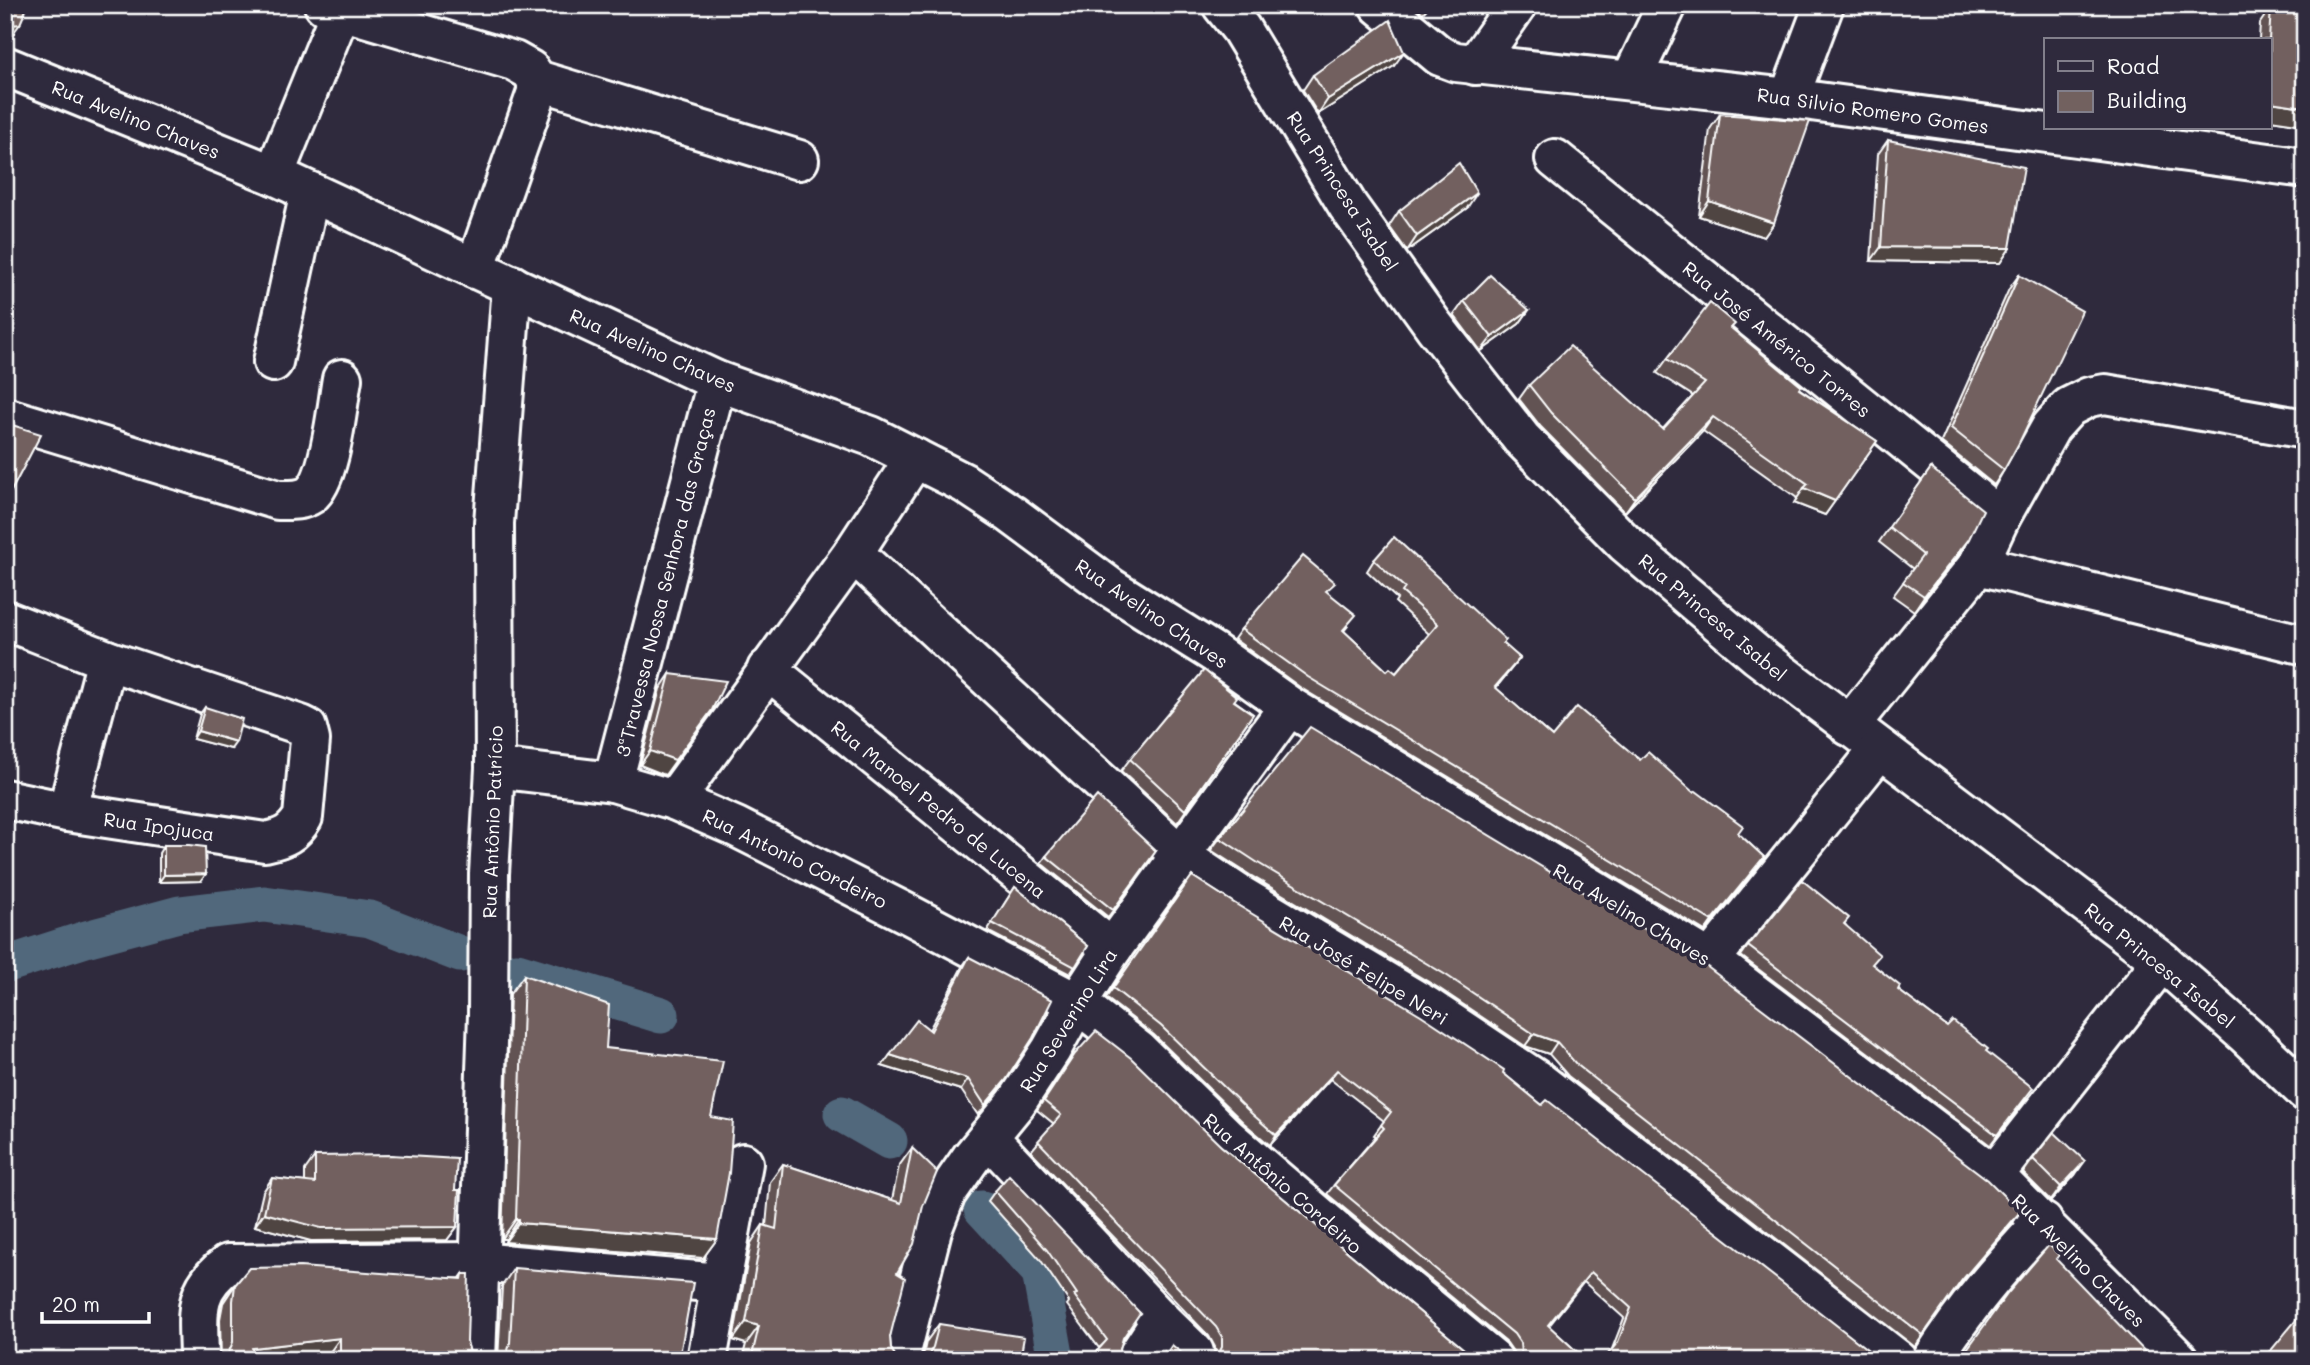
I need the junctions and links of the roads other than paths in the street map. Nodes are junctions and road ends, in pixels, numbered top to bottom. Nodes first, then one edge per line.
1 (1380, 5) edge
2 (1517, 5) edge
3 (1667, 5) edge
4 (1824, 5) edge
5 (347, 12) edge
6 (1242, 13) edge
7 (1458, 61) junction
8 (5, 66) edge
9 (537, 80) junction
10 (1631, 80) junction
11 (1788, 98) junction
12 (1555, 159) dead end
13 (799, 160) dead end
14 (2305, 168) edge
15 (274, 175) junction
16 (310, 192) junction
17 (475, 269) junction
18 (512, 285) junction
19 (273, 362) dead end
20 (342, 379) dead end
21 (717, 382) junction
22 (5, 417) edge
23 (2305, 429) edge
24 (915, 458) junction
25 (2000, 518) junction
26 (853, 553) junction
27 (1978, 565) junction
28 (5, 620) edge
29 (2305, 645) edge
30 (107, 660) junction
31 (767, 669) junction
32 (1289, 706) junction
33 (1849, 726) junction
34 (1879, 750) junction
35 (495, 768) junction
36 (613, 782) junction
37 (5, 799) edge
38 (674, 800) junction
39 (67, 812) junction
40 (1181, 856) junction
41 (1112, 948) junction
42 (1710, 960) junction
43 (2162, 961) junction
44 (1077, 1003) junction
45 (2305, 1091) edge
46 (989, 1137) junction
47 (743, 1163) dead end
48 (1994, 1174) junction
49 (2043, 1222) junction
50 (478, 1262) junction
51 (721, 1283) junction
52 (1161, 1320) junction
53 (1194, 1352) dead end
54 (718, 1357) edge
55 (199, 1360) edge
56 (476, 1360) edge
57 (899, 1360) edge
58 (1135, 1360) edge
59 (1493, 1360) edge
60 (1898, 1360) edge
61 (1932, 1360) edge
62 (2179, 1360) edge

1 - 7 street
2 - 7 street
3 - 10 street
4 - 11 street
5 - 9 street
5 - 15 street
6 - 33 street, Rua Princesa Isabel
7 - 10 street, Rua Silvio Romero Gomes
8 - 15 street, Rua Avelino Chaves
9 - 13 street
9 - 17 street
10 - 11 street, Rua Silvio Romero Gomes
11 - 14 street, Rua Silvio Romero Gomes
12 - 25 street, Rua José Américo Torres
15 - 16 street, Rua Avelino Chaves
16 - 17 street, Rua Avelino Chaves
16 - 19 street
17 - 18 street, Rua Avelino Chaves
18 - 21 street, Rua Avelino Chaves
18 - 35 street, Rua Antônio Patrício
20 - 22 street
21 - 24 street, Rua Avelino Chaves
21 - 36 street, 3ªTravessa Nossa Senhora das Graças
23 - 25 street
24 - 26 street
24 - 32 street, Rua Avelino Chaves
25 - 27 street
26 - 31 street
26 - 40 street, Rua José Felipe Neri
27 - 29 street
27 - 33 street
28 - 30 street
30 - 39 street
30 - 39 street, Rua Ipojuca
31 - 38 street
31 - 41 street, Rua Manoel Pedro de Lucena
32 - 40 street, Rua Severino Lira
32 - 42 street, Rua Avelino Chaves
33 - 34 street, Rua Princesa Isabel
34 - 42 street
34 - 43 street, Rua Princesa Isabel
35 - 36 street, Rua Antonio Cordeiro
35 - 50 street, Rua Antônio Patrício
36 - 38 street, Rua Antonio Cordeiro
37 - 39 street, Rua Ipojuca
38 - 44 street, Rua Antonio Cordeiro
40 - 41 street, Rua Severino Lira
40 - 60 street, Rua José Felipe Neri
41 - 44 street, Rua Severino Lira
42 - 48 street, Rua Avelino Chaves
43 - 45 street, Rua Princesa Isabel
43 - 48 street
44 - 46 street, Rua Severino Lira
44 - 59 street, Rua Antônio Cordeiro
46 - 52 street
46 - 57 street, Rua Severino Lira
47 - 51 street
48 - 49 street, Rua Avelino Chaves
49 - 61 street
49 - 62 street, Rua Avelino Chaves
50 - 51 street
50 - 55 street
50 - 56 street, Rua Antônio Patrício
51 - 54 street
52 - 53 street
52 - 58 street

